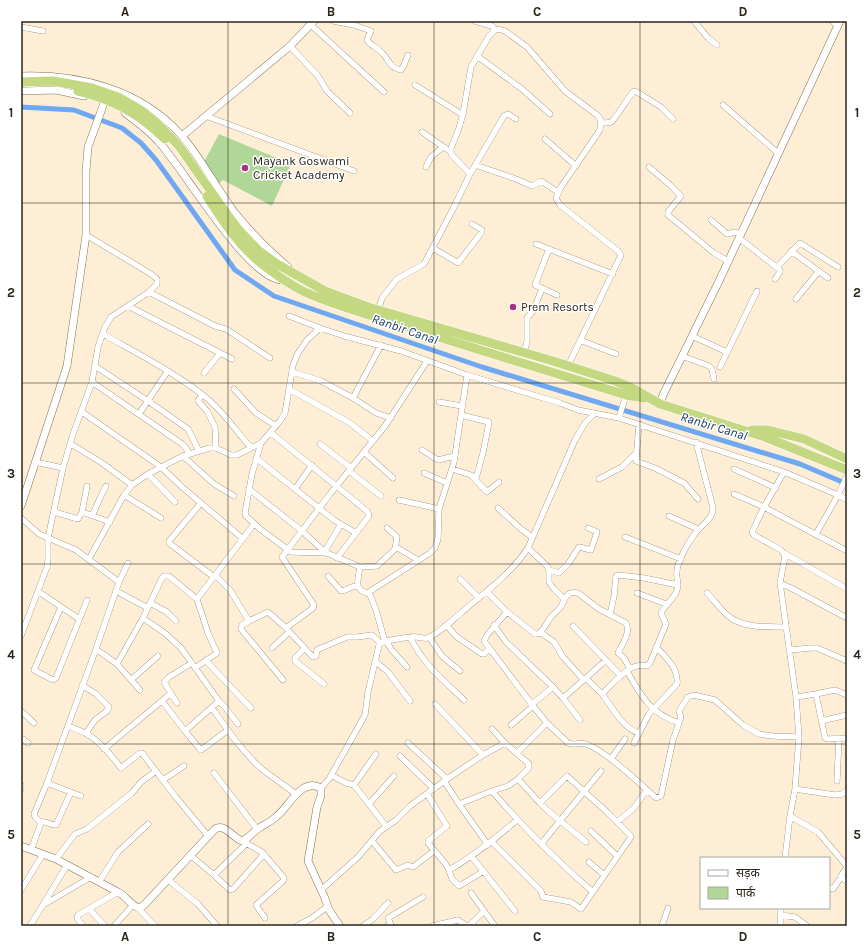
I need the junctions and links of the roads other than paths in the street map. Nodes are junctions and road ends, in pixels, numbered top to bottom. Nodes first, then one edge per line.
1 (333, 21) edge
2 (475, 21) edge
3 (694, 21) edge
4 (832, 21) edge
5 (313, 23) edge
6 (839, 24) edge
7 (21, 27) edge
8 (496, 30) junction
9 (43, 31) dead end
10 (717, 45) dead end
11 (290, 46) junction
12 (408, 55) dead end
13 (477, 56) junction
14 (21, 76) edge
15 (21, 82) edge
16 (414, 85) dead end
17 (21, 87) edge
18 (21, 91) edge
19 (384, 92) dead end
20 (723, 105) dead end
21 (103, 106) junction
22 (350, 113) dead end
23 (550, 114) dead end
24 (463, 115) junction
25 (206, 116) junction
26 (516, 119) dead end
27 (673, 119) dead end
28 (602, 123) junction
29 (422, 132) dead end
30 (182, 136) junction
31 (545, 139) dead end
32 (443, 146) junction
33 (451, 152) junction
34 (778, 153) junction
35 (476, 165) junction
36 (576, 166) junction
37 (426, 167) dead end
38 (649, 167) dead end
39 (354, 171) dead end
40 (470, 174) junction
41 (558, 192) junction
42 (711, 220) dead end
43 (472, 224) dead end
44 (738, 234) junction
45 (86, 235) junction
46 (536, 244) dead end
47 (433, 248) junction
48 (549, 249) junction
49 (791, 251) junction
50 (725, 259) junction
51 (777, 267) junction
52 (838, 267) dead end
53 (819, 271) junction
54 (613, 274) junction
55 (301, 277) junction
56 (828, 278) dead end
57 (775, 279) dead end
58 (285, 280) junction
59 (542, 289) junction
60 (757, 291) dead end
61 (149, 292) junction
62 (557, 295) dead end
63 (796, 299) dead end
64 (128, 306) junction
65 (378, 310) junction
66 (289, 316) dead end
67 (320, 328) junction
68 (103, 334) junction
69 (692, 336) junction
70 (580, 340) junction
71 (381, 345) junction
72 (727, 352) junction
73 (220, 353) junction
74 (524, 353) junction
75 (616, 354) dead end
76 (682, 356) junction
77 (270, 358) dead end
78 (232, 359) dead end
79 (427, 361) junction
80 (95, 366) junction
81 (568, 366) junction
82 (720, 367) dead end
83 (167, 372) junction
84 (292, 372) junction
85 (204, 374) dead end
86 (467, 375) junction
87 (714, 379) dead end
88 (92, 382) junction
89 (234, 389) dead end
90 (289, 389) junction
91 (202, 394) junction
92 (626, 394) junction
93 (353, 398) junction
94 (148, 401) junction
95 (439, 402) dead end
96 (657, 402) junction
97 (462, 406) junction
98 (82, 412) junction
99 (139, 414) junction
100 (594, 414) junction
101 (461, 415) junction
102 (620, 415) junction
103 (391, 418) junction
104 (639, 424) junction
105 (276, 426) junction
106 (744, 430) junction
107 (270, 432) junction
108 (373, 441) junction
109 (696, 442) junction
110 (261, 443) junction
111 (71, 444) junction
112 (320, 444) dead end
113 (216, 448) junction
114 (251, 448) junction
115 (422, 450) dead end
116 (198, 451) junction
117 (364, 452) junction
118 (636, 453) junction
119 (186, 455) junction
120 (455, 456) junction
121 (256, 458) junction
122 (847, 459) edge
123 (35, 462) junction
124 (312, 465) junction
125 (162, 467) junction
126 (64, 468) junction
127 (350, 469) junction
128 (452, 469) junction
129 (734, 469) dead end
130 (847, 470) edge
131 (784, 472) junction
132 (424, 473) dead end
133 (148, 474) junction
134 (847, 477) edge
135 (393, 478) dead end
136 (476, 478) junction
137 (599, 479) dead end
138 (499, 482) dead end
139 (447, 483) junction
140 (132, 485) junction
141 (87, 486) dead end
142 (106, 486) dead end
143 (338, 486) junction
144 (776, 488) junction
145 (249, 489) junction
146 (295, 489) junction
147 (734, 494) dead end
148 (124, 495) junction
149 (838, 495) junction
150 (234, 496) dead end
151 (381, 496) dead end
152 (698, 499) dead end
153 (400, 500) dead end
154 (847, 500) edge
155 (175, 502) dead end
156 (201, 503) junction
157 (21, 506) edge
158 (764, 507) junction
159 (319, 508) junction
160 (498, 508) dead end
161 (439, 509) junction
162 (54, 512) junction
163 (82, 512) junction
164 (92, 516) junction
165 (669, 516) dead end
166 (21, 518) edge
167 (161, 518) dead end
168 (110, 522) junction
169 (254, 524) junction
170 (341, 524) junction
171 (387, 528) dead end
172 (588, 528) dead end
173 (698, 529) junction
174 (302, 531) junction
175 (356, 533) junction
176 (816, 534) junction
177 (532, 537) junction
178 (625, 537) dead end
179 (48, 538) junction
180 (242, 538) junction
181 (396, 547) junction
182 (528, 548) junction
183 (287, 550) junction
184 (847, 550) edge
185 (326, 552) junction
186 (784, 553) junction
187 (337, 558) junction
188 (89, 559) junction
189 (681, 559) junction
190 (418, 560) junction
191 (128, 563) dead end
192 (360, 567) junction
193 (549, 570) junction
194 (214, 576) junction
195 (328, 576) dead end
196 (460, 579) dead end
197 (119, 582) junction
198 (780, 583) junction
199 (678, 585) junction
200 (358, 586) junction
201 (847, 589) edge
202 (39, 592) junction
203 (116, 592) junction
204 (487, 592) junction
205 (637, 593) dead end
206 (707, 593) dead end
207 (369, 594) junction
208 (479, 598) junction
209 (197, 599) junction
210 (564, 599) junction
211 (86, 600) dead end
212 (666, 604) junction
213 (149, 606) junction
214 (61, 607) junction
215 (507, 612) junction
216 (610, 615) junction
217 (79, 618) junction
218 (144, 618) junction
219 (847, 618) edge
220 (176, 621) dead end
221 (249, 621) junction
222 (446, 625) junction
223 (494, 626) junction
224 (573, 626) dead end
225 (786, 627) junction
226 (287, 630) junction
227 (540, 632) junction
228 (21, 636) edge
229 (410, 637) junction
230 (429, 637) junction
231 (384, 642) junction
232 (656, 647) junction
233 (272, 648) dead end
234 (96, 649) junction
235 (304, 649) junction
236 (489, 649) junction
237 (790, 650) junction
238 (158, 656) dead end
239 (606, 660) junction
240 (206, 661) junction
241 (375, 661) junction
242 (847, 661) edge
243 (118, 664) junction
244 (194, 666) junction
245 (407, 667) dead end
246 (628, 670) junction
247 (460, 671) dead end
248 (621, 676) junction
249 (132, 679) junction
250 (585, 679) junction
251 (283, 680) dead end
252 (324, 684) dead end
253 (82, 685) junction
254 (553, 687) junction
255 (140, 690) dead end
256 (170, 694) junction
257 (602, 694) junction
258 (816, 694) junction
259 (847, 695) edge
260 (796, 697) junction
261 (563, 698) junction
262 (464, 700) dead end
263 (162, 701) junction
264 (410, 701) dead end
265 (219, 702) junction
266 (177, 703) dead end
267 (434, 704) dead end
268 (532, 705) junction
269 (212, 708) junction
270 (251, 708) dead end
271 (653, 709) junction
272 (21, 711) edge
273 (847, 715) edge
274 (580, 720) dead end
275 (821, 721) junction
276 (34, 723) dead end
277 (548, 723) junction
278 (679, 723) junction
279 (238, 724) dead end
280 (511, 725) dead end
281 (68, 726) junction
282 (492, 729) dead end
283 (228, 730) junction
284 (185, 731) junction
285 (86, 733) junction
286 (638, 733) junction
287 (799, 737) junction
288 (21, 738) edge
289 (624, 738) dead end
290 (839, 738) junction
291 (847, 738) edge
292 (28, 743) dead end
293 (408, 743) dead end
294 (505, 743) junction
295 (634, 743) dead end
296 (104, 749) junction
297 (517, 753) junction
298 (376, 754) dead end
299 (483, 755) junction
300 (400, 756) dead end
301 (611, 759) junction
302 (184, 766) dead end
303 (156, 771) junction
304 (601, 771) dead end
305 (214, 773) dead end
306 (331, 775) junction
307 (394, 776) dead end
308 (163, 780) junction
309 (446, 780) junction
310 (518, 780) junction
311 (837, 781) dead end
312 (47, 783) junction
313 (354, 784) junction
314 (21, 785) edge
315 (321, 788) junction
316 (21, 789) edge
317 (434, 789) junction
318 (795, 789) junction
319 (647, 790) junction
320 (847, 790) edge
321 (492, 791) junction
322 (70, 792) junction
323 (584, 792) junction
324 (296, 794) junction
325 (427, 794) junction
326 (81, 796) dead end
327 (540, 803) junction
328 (370, 804) junction
329 (459, 804) junction
330 (790, 816) junction
331 (517, 820) junction
332 (560, 821) junction
333 (41, 822) junction
334 (617, 822) junction
335 (148, 824) dead end
336 (386, 826) junction
337 (258, 829) junction
338 (591, 831) dead end
339 (208, 836) junction
340 (372, 841) junction
341 (245, 842) junction
342 (586, 842) dead end
343 (490, 844) junction
344 (541, 844) junction
345 (21, 846) edge
346 (31, 850) junction
347 (434, 851) junction
348 (43, 854) junction
349 (264, 854) junction
350 (190, 855) junction
351 (617, 856) junction
352 (472, 857) junction
353 (785, 857) edge
354 (56, 859) junction
355 (589, 862) dead end
356 (67, 865) junction
357 (449, 870) junction
358 (484, 871) junction
359 (214, 874) junction
360 (604, 875) junction
361 (91, 877) junction
362 (168, 880) junction
363 (839, 880) dead end
364 (99, 882) junction
365 (847, 882) edge
366 (23, 883) edge
367 (830, 888) edge
368 (21, 890) edge
369 (321, 890) junction
370 (118, 892) junction
371 (593, 892) junction
372 (471, 893) dead end
373 (424, 897) dead end
374 (388, 903) dead end
375 (44, 905) junction
376 (135, 906) junction
377 (328, 906) junction
378 (668, 908) dead end
379 (89, 909) junction
380 (781, 909) edge
381 (484, 911) junction
382 (515, 911) dead end
383 (780, 915) junction
384 (264, 918) dead end
385 (30, 926) edge
386 (83, 926) edge
387 (105, 926) edge
388 (114, 926) edge
389 (155, 926) edge
390 (217, 926) edge
391 (297, 926) edge
392 (340, 926) edge
393 (363, 926) edge
394 (387, 926) edge
395 (432, 926) edge
396 (468, 926) edge
397 (494, 926) edge
398 (662, 926) edge
399 (780, 926) edge
400 (807, 926) edge

1 - 12 street
2 - 8 street
3 - 10 street
4 - 6 street
5 - 11 street
5 - 19 street
6 - 34 street
7 - 9 street
8 - 13 street
8 - 28 street
11 - 22 street
11 - 25 street
13 - 23 street
13 - 24 street
14 - 30 street
15 - 55 highway
16 - 24 street
17 - 58 highway
18 - 21 street
20 - 34 street
21 - 45 street
21 - 58 street
24 - 33 street
25 - 30 street
25 - 39 street
26 - 35 street
27 - 28 street
28 - 36 street
29 - 32 street
30 - 55 street
31 - 36 street
32 - 33 street
32 - 37 street
33 - 40 street
34 - 44 street
35 - 40 street
35 - 41 street
36 - 41 street
38 - 50 street
40 - 47 street
41 - 54 street
42 - 44 street
43 - 47 street
44 - 50 street
44 - 51 street
45 - 61 street
45 - 123 street
46 - 48 street
47 - 65 street
48 - 54 street
48 - 59 street
49 - 51 street
49 - 52 street
49 - 53 street
50 - 69 street
51 - 57 street
53 - 56 street
53 - 63 street
54 - 70 street
55 - 65 highway
58 - 92 highway
59 - 62 street
59 - 74 street
60 - 72 street
61 - 64 street
61 - 77 street
64 - 68 street
64 - 73 street
65 - 74 highway
66 - 67 street
67 - 71 street
67 - 84 street
68 - 80 street
68 - 83 street
69 - 72 street
69 - 76 street
70 - 75 street
70 - 81 street
71 - 79 street
71 - 93 street
72 - 82 street
73 - 78 street
73 - 85 street
74 - 81 highway
76 - 87 street
76 - 96 street
79 - 86 street
79 - 103 street
80 - 88 street
80 - 94 street
81 - 96 highway
83 - 91 street
83 - 94 street
84 - 90 street
84 - 93 street
86 - 97 street
86 - 100 street
88 - 98 street
88 - 99 street
89 - 105 street
90 - 105 street
90 - 108 street
91 - 113 street
91 - 114 street
92 - 96 highway
92 - 102 street
93 - 103 street
94 - 99 street
94 - 116 street
95 - 97 street
96 - 106 highway
97 - 101 street
98 - 111 street
98 - 125 street
99 - 119 street
100 - 102 street
100 - 177 street
101 - 120 street
101 - 136 street
102 - 104 street
103 - 108 street
104 - 109 street
104 - 118 street
105 - 107 street
106 - 122 highway
106 - 130 highway
107 - 110 street
107 - 124 street
108 - 117 street
109 - 131 street
109 - 173 street
110 - 114 street
110 - 121 street
111 - 126 street
111 - 140 street
112 - 127 street
113 - 114 street
113 - 116 street
115 - 120 street
116 - 119 street
117 - 127 street
117 - 135 street
118 - 137 street
118 - 152 street
119 - 125 street
119 - 150 street
120 - 128 street
121 - 145 street
121 - 146 street
123 - 126 street
123 - 157 street
124 - 143 street
124 - 146 street
125 - 133 street
125 - 156 street
126 - 162 street
127 - 143 street
127 - 151 street
128 - 136 street
128 - 139 street
129 - 144 street
131 - 144 street
131 - 149 street
132 - 139 street
133 - 140 street
133 - 155 street
134 - 149 street
136 - 138 street
139 - 161 street
140 - 148 street
141 - 163 street
142 - 164 street
143 - 159 street
143 - 175 street
144 - 158 street
145 - 169 street
145 - 174 street
146 - 159 street
147 - 158 street
148 - 167 street
148 - 168 street
149 - 154 street
149 - 176 street
153 - 161 street
156 - 180 street
156 - 194 street
158 - 176 street
158 - 186 street
159 - 170 street
159 - 174 street
160 - 177 street
161 - 190 street
162 - 163 street
162 - 179 street
163 - 164 street
164 - 168 street
165 - 173 street
166 - 179 street
168 - 188 street
169 - 180 street
169 - 183 street
170 - 175 street
170 - 185 street
171 - 181 street
172 - 193 street
173 - 189 street
174 - 183 street
174 - 185 street
175 - 187 street
176 - 184 street
177 - 182 street
178 - 189 street
179 - 188 street
179 - 202 street
180 - 194 street
181 - 190 street
181 - 192 street
182 - 193 street
182 - 204 street
183 - 185 street
183 - 226 street
185 - 187 street
186 - 198 street
186 - 201 street
187 - 192 street
188 - 197 street
189 - 199 street
190 - 207 street
191 - 197 street
192 - 200 street
193 - 210 street
194 - 209 street
194 - 221 street
195 - 200 street
196 - 208 street
197 - 203 street
198 - 219 street
198 - 225 street
199 - 212 street
199 - 216 street
200 - 207 street
202 - 214 street
202 - 228 street
203 - 213 street
203 - 234 street
204 - 208 street
204 - 215 street
205 - 212 street
206 - 225 street
207 - 231 street
208 - 222 street
209 - 213 street
209 - 240 street
210 - 216 street
210 - 227 street
211 - 217 street
212 - 232 street
213 - 218 street
213 - 220 street
214 - 217 street
214 - 217 street
215 - 223 street
215 - 227 street
216 - 246 street
218 - 243 street
218 - 244 street
221 - 226 street
221 - 251 street
222 - 230 street
222 - 236 street
223 - 236 street
223 - 254 street
224 - 239 street
225 - 237 street
226 - 233 street
226 - 235 street
227 - 250 street
229 - 230 street
229 - 231 street
229 - 262 street
230 - 247 street
231 - 235 street
231 - 241 street
231 - 245 street
232 - 246 street
232 - 271 street
234 - 243 street
234 - 253 street
235 - 252 street
236 - 268 street
237 - 242 street
237 - 260 street
238 - 249 street
239 - 248 street
239 - 250 street
240 - 244 street
240 - 270 street
241 - 264 street
241 - 306 street
243 - 249 street
244 - 256 street
244 - 265 street
246 - 248 street
246 - 271 street
248 - 257 street
249 - 255 street
250 - 257 street
250 - 261 street
253 - 281 street
253 - 285 street
254 - 261 street
254 - 268 street
256 - 263 street
256 - 266 street
257 - 286 street
258 - 259 street
258 - 260 street
258 - 275 street
260 - 287 street
261 - 274 street
263 - 284 street
263 - 296 street
265 - 269 street
265 - 279 street
267 - 299 street
268 - 277 street
268 - 280 street
269 - 283 street
269 - 284 street
271 - 278 street
271 - 286 street
272 - 276 street
273 - 275 street
275 - 290 street
277 - 297 street
277 - 301 street
278 - 287 street
278 - 319 street
281 - 285 street
281 - 312 street
282 - 294 street
283 - 284 street
283 - 324 street
285 - 296 street
286 - 295 street
287 - 318 street
288 - 292 street
289 - 301 street
290 - 291 street
290 - 311 street
293 - 309 street
294 - 297 street
294 - 299 street
296 - 303 street
297 - 310 street
298 - 313 street
299 - 309 street
300 - 317 street
301 - 319 street
302 - 308 street
303 - 308 street
303 - 354 street
304 - 323 street
305 - 337 street
306 - 313 street
306 - 315 street
307 - 328 street
308 - 339 street
309 - 317 street
309 - 329 street
310 - 321 street
310 - 327 street
312 - 322 street
312 - 333 street
313 - 328 street
314 - 316 street
315 - 324 street
315 - 369 street
317 - 325 street
318 - 320 street
318 - 330 street
319 - 334 street
321 - 329 street
321 - 331 street
322 - 326 street
322 - 333 street
323 - 327 street
323 - 332 street
323 - 334 street
324 - 337 street
325 - 336 street
325 - 347 street
327 - 332 street
328 - 336 street
329 - 343 street
330 - 353 street
330 - 365 street
331 - 343 street
331 - 344 street
332 - 342 street
332 - 344 street
333 - 346 street
334 - 351 street
335 - 364 street
336 - 340 street
337 - 341 street
338 - 351 street
339 - 341 street
339 - 350 street
340 - 347 street
340 - 369 street
341 - 349 street
341 - 359 street
343 - 352 street
343 - 371 street
344 - 371 street
345 - 346 street
346 - 348 street
347 - 357 street
348 - 354 street
348 - 366 street
349 - 359 street
349 - 384 street
350 - 359 street
350 - 362 street
351 - 360 street
352 - 357 street
352 - 358 street
354 - 356 street
355 - 360 street
356 - 361 street
356 - 375 street
357 - 358 street
358 - 382 street
360 - 371 street
361 - 364 street
361 - 375 street
362 - 376 street
362 - 390 street
363 - 367 street
364 - 370 street
366 - 368 street
369 - 377 street
370 - 376 street
370 - 379 street
372 - 381 street
373 - 394 street
374 - 393 street
375 - 385 street
376 - 388 street
376 - 389 street
377 - 391 street
377 - 392 street
378 - 398 street
379 - 386 street
379 - 387 street
380 - 383 street
381 - 396 street
381 - 397 street
383 - 399 street
383 - 400 street
395 - 396 street

